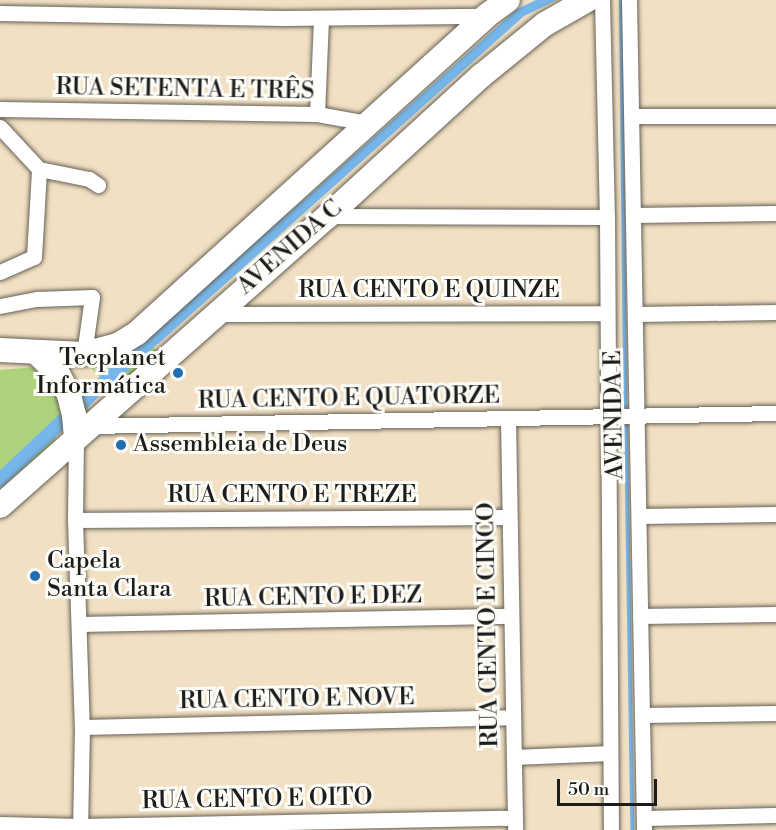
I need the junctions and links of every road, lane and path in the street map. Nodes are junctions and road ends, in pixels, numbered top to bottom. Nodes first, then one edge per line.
1 (507, 0) edge
2 (587, 0) edge
3 (602, 0) edge
4 (629, 0) edge
5 (0, 13) edge
6 (486, 16) junction
7 (321, 18) junction
8 (0, 109) edge
9 (317, 114) junction
10 (632, 116) junction
11 (776, 116) edge
12 (368, 123) junction
13 (0, 127) edge
14 (39, 169) junction
15 (98, 185) dead end
16 (776, 213) edge
17 (633, 215) junction
18 (328, 216) junction
19 (607, 217) junction
20 (0, 272) edge
21 (0, 306) edge
22 (776, 312) edge
23 (607, 313) junction
24 (215, 314) junction
25 (636, 314) junction
26 (0, 350) edge
27 (36, 352) junction
28 (78, 354) junction
29 (776, 413) edge
30 (637, 415) junction
31 (609, 416) junction
32 (77, 418) junction
33 (508, 419) junction
34 (0, 506) edge
35 (776, 514) edge
36 (639, 516) junction
37 (509, 517) junction
38 (75, 520) junction
39 (776, 614) edge
40 (511, 616) junction
41 (640, 616) junction
42 (79, 624) junction
43 (776, 713) edge
44 (642, 715) junction
45 (513, 717) junction
46 (82, 727) junction
47 (610, 753) junction
48 (514, 757) junction
49 (776, 815) edge
50 (0, 824) edge
51 (515, 824) edge
52 (644, 824) edge
53 (80, 828) edge
54 (610, 830) edge

1 - 6 main road, AVENIDA C
2 - 18 main road, AVENIDA C
3 - 19 street, AVENIDA E
4 - 10 street, AVENIDA E
5 - 7 street
6 - 7 street
6 - 12 main road, AVENIDA C
7 - 9 street
8 - 9 street, RUA SETENTA E TRÊS
9 - 12 street, RUA SETENTA E TRÊS
10 - 11 street
10 - 17 street, AVENIDA E
12 - 28 main road, AVENIDA C
13 - 14 street
14 - 15 street
14 - 20 street
16 - 17 street
17 - 25 street, AVENIDA E
18 - 19 street
18 - 24 main road, AVENIDA C
19 - 23 street, AVENIDA E
21 - 28 street
22 - 25 street
23 - 24 street, RUA CENTO E QUINZE
23 - 31 street, AVENIDA E
24 - 32 main road, AVENIDA C
25 - 30 street, AVENIDA E
26 - 27 main road, AVENIDA C
27 - 28 main road, AVENIDA C
27 - 32 main road
29 - 30 street, RUA CENTO E QUATORZE
30 - 31 street, RUA CENTO E QUATORZE
30 - 36 street, AVENIDA E
31 - 33 street, RUA CENTO E QUATORZE
31 - 47 street, AVENIDA E
32 - 33 street, RUA CENTO E QUATORZE
32 - 34 main road, AVENIDA C
32 - 38 street
33 - 37 street, RUA CENTO E CINCO
35 - 36 street
36 - 41 street, AVENIDA E
37 - 38 street, RUA CENTO E TREZE
37 - 40 street, RUA CENTO E CINCO
38 - 42 street
39 - 41 street
40 - 42 street, RUA CENTO E DEZ
40 - 45 street, RUA CENTO E CINCO
41 - 44 street, AVENIDA E
42 - 46 street
43 - 44 street
44 - 52 street, AVENIDA E
45 - 46 street, RUA CENTO E NOVE
45 - 48 street, RUA CENTO E CINCO
46 - 53 street
47 - 48 street
47 - 54 street, AVENIDA E
48 - 51 street, RUA CENTO E CINCO
49 - 52 street
50 - 53 street, RUA CENTO E OITO
51 - 53 street, RUA CENTO E OITO

